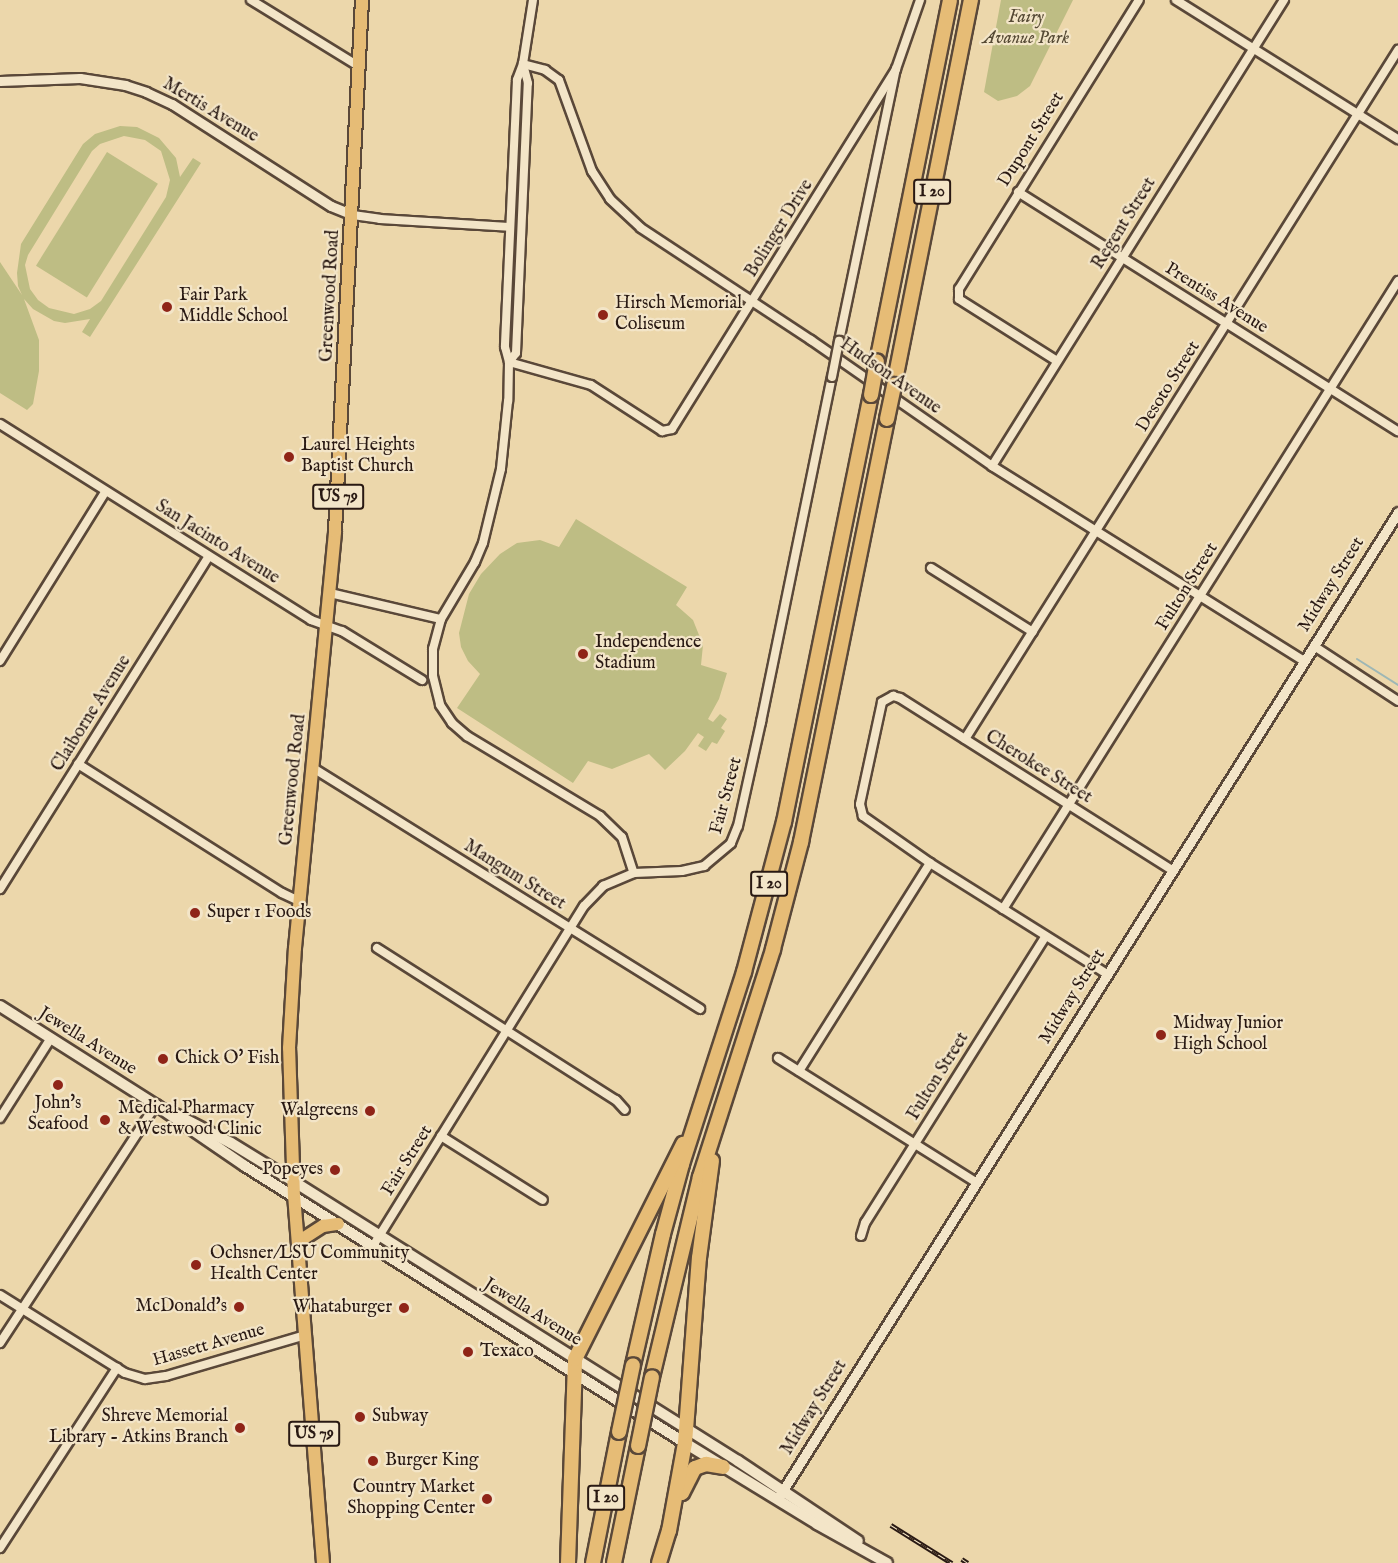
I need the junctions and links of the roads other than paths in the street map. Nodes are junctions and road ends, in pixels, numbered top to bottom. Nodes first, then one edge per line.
1 (251, 0) edge
2 (362, 0) edge
3 (532, 0) edge
4 (920, 0) edge
5 (951, 0) edge
6 (971, 0) edge
7 (1139, 0) edge
8 (1176, 0) edge
9 (1284, 0) edge
10 (1254, 49) junction
11 (1398, 50) edge
12 (523, 64) junction
13 (360, 67) junction
14 (896, 69) junction
15 (0, 81) edge
16 (1358, 114) junction
17 (1398, 139) edge
18 (1018, 192) junction
19 (352, 215) junction
20 (509, 227) junction
21 (1122, 257) junction
22 (1398, 281) edge
23 (753, 302) junction
24 (1227, 323) junction
25 (839, 341) joint
26 (1057, 361) junction
27 (509, 362) junction
28 (1330, 388) junction
29 (0, 426) edge
30 (1398, 431) edge
31 (992, 466) junction
32 (106, 491) junction
33 (1398, 512) edge
34 (1096, 531) junction
35 (209, 556) junction
36 (931, 568) dead end
37 (330, 593) junction
38 (1200, 596) junction
39 (441, 619) junction
40 (327, 624) junction
41 (1033, 632) junction
42 (1314, 646) junction
43 (0, 661) edge
44 (1304, 661) junction
45 (422, 680) dead end
46 (1398, 701) edge
47 (965, 739) junction
48 (78, 764) junction
49 (313, 768) junction
50 (1069, 805) junction
51 (930, 863) junction
52 (1172, 870) junction
53 (634, 873) junction
54 (0, 889) edge
55 (299, 901) junction
56 (1004, 909) junction
57 (570, 928) junction
58 (1046, 936) junction
59 (376, 948) dead end
60 (1107, 974) junction
61 (0, 1006) edge
62 (700, 1009) dead end
63 (505, 1030) junction
64 (51, 1038) junction
65 (778, 1058) dead end
66 (799, 1071) junction
67 (156, 1105) junction
68 (625, 1110) dead end
69 (0, 1118) edge
70 (716, 1126) junction
71 (692, 1128) junction
72 (441, 1136) junction
73 (914, 1144) junction
74 (293, 1181) junction
75 (976, 1182) junction
76 (294, 1197) junction
77 (543, 1200) dead end
78 (338, 1224) junction
79 (861, 1236) dead end
80 (376, 1241) junction
81 (298, 1242) junction
82 (0, 1295) edge
83 (23, 1309) junction
84 (305, 1335) junction
85 (0, 1343) edge
86 (574, 1366) junction
87 (117, 1368) junction
88 (686, 1428) junction
89 (685, 1443) junction
90 (723, 1467) junction
91 (780, 1495) junction
92 (669, 1531) junction
93 (0, 1548) edge
94 (886, 1562) edge
95 (323, 1563) edge
96 (568, 1563) edge
97 (593, 1563) edge
98 (614, 1563) edge
99 (659, 1563) edge

1 - 13 street
2 - 13 main road, Greenwood Road / US 79
3 - 12 street
4 - 14 street, Bolinger Drive
5 - 71 highway, I 20, bridge
6 - 70 highway, I 20, bridge
7 - 18 street, Dupont Street
8 - 10 street
9 - 10 street, Regent Street
10 - 16 street
10 - 21 street, Regent Street
11 - 16 street, Desoto Street
12 - 20 street
12 - 23 street, Hudson Avenue
12 - 27 street
13 - 19 main road, Greenwood Road / US 79
14 - 23 street, Bolinger Drive
14 - 25 street, Bolinger Drive
15 - 19 street, Mertis Avenue
16 - 17 street
16 - 24 street, Desoto Street
18 - 21 street, Prentiss Avenue
18 - 26 street, Dupont Street
19 - 20 street
19 - 37 main road, Greenwood Road / US 79
20 - 27 street
21 - 24 street, Prentiss Avenue
21 - 26 street, Regent Street
22 - 28 street, Fulton Street
23 - 27 street, Bolinger Drive
23 - 31 street, Hudson Avenue
24 - 28 street, Prentiss Avenue
24 - 34 street, Desoto Street
25 - 53 street, Fair Street, bridge
26 - 31 street, Regent Street
27 - 39 street
28 - 30 street, Prentiss Avenue
28 - 38 street, Fulton Street
29 - 32 street, San Jacinto Avenue
31 - 34 street, Hudson Avenue
32 - 35 street, San Jacinto Avenue
32 - 43 street
33 - 42 street, Midway Street
34 - 38 street, Hudson Avenue
34 - 41 street, Desoto Street
35 - 40 street, San Jacinto Avenue
35 - 48 street, Claiborne Avenue
36 - 41 street
37 - 39 street
37 - 40 main road, Greenwood Road / US 79
38 - 44 street, Hudson Avenue
38 - 50 street, Fulton Street
39 - 53 street
40 - 45 street, San Jacinto Avenue
40 - 49 main road, Greenwood Road / US 79
41 - 47 street, Desoto Street
42 - 44 street, Midway Street
42 - 46 street
44 - 52 street, Midway Street
47 - 50 street, Cherokee Street
47 - 51 street, Cherokee Street
48 - 54 street, Claiborne Avenue
48 - 55 street
49 - 55 main road, Greenwood Road / US 79
49 - 57 street, Mangum Street
50 - 52 street, Cherokee Street
50 - 56 street, Fulton Street
51 - 56 street
51 - 66 street
52 - 60 street, Midway Street
53 - 57 street, Fair Street
55 - 74 main road, Greenwood Road / US 79
56 - 58 street
57 - 62 street, Mangum Street
57 - 63 street, Fair Street
58 - 60 street
58 - 73 street, Fulton Street
59 - 63 street
60 - 75 street, Midway Street
61 - 64 main road, Jewella Avenue
63 - 68 street
63 - 72 street, Fair Street
64 - 67 main road, Jewella Avenue
64 - 69 street
65 - 66 street
66 - 73 street
67 - 74 main road, Jewella Avenue
67 - 76 main road, Jewella Avenue
67 - 83 street
70 - 88 highway
70 - 98 highway, I 20, bridge
71 - 86 highway
71 - 97 highway, I 20, bridge
72 - 77 street
72 - 80 street, Fair Street
73 - 75 street
73 - 79 street, Fulton Street
74 - 76 main road, Greenwood Road / US 79
74 - 80 main road, Jewella Avenue
75 - 91 street, Midway Street
76 - 78 main road, Jewella Avenue
76 - 81 main road, Greenwood Road / US 79
78 - 80 main road, Jewella Avenue
78 - 81 main road
80 - 86 main road, Jewella Avenue
81 - 84 main road, Greenwood Road / US 79
82 - 83 street, Hassett Avenue
83 - 85 street
83 - 87 street, Hassett Avenue
84 - 87 street, Hassett Avenue
84 - 95 main road, Greenwood Road / US 79
86 - 88 main road, Jewella Avenue
86 - 89 main road, Jewella Avenue
86 - 96 highway
87 - 93 street
88 - 89 highway
88 - 91 main road, Jewella Avenue
89 - 90 main road, Jewella Avenue
89 - 92 highway
90 - 91 main road, Jewella Avenue
90 - 92 highway
91 - 94 main road, Jewella Avenue
92 - 99 highway

